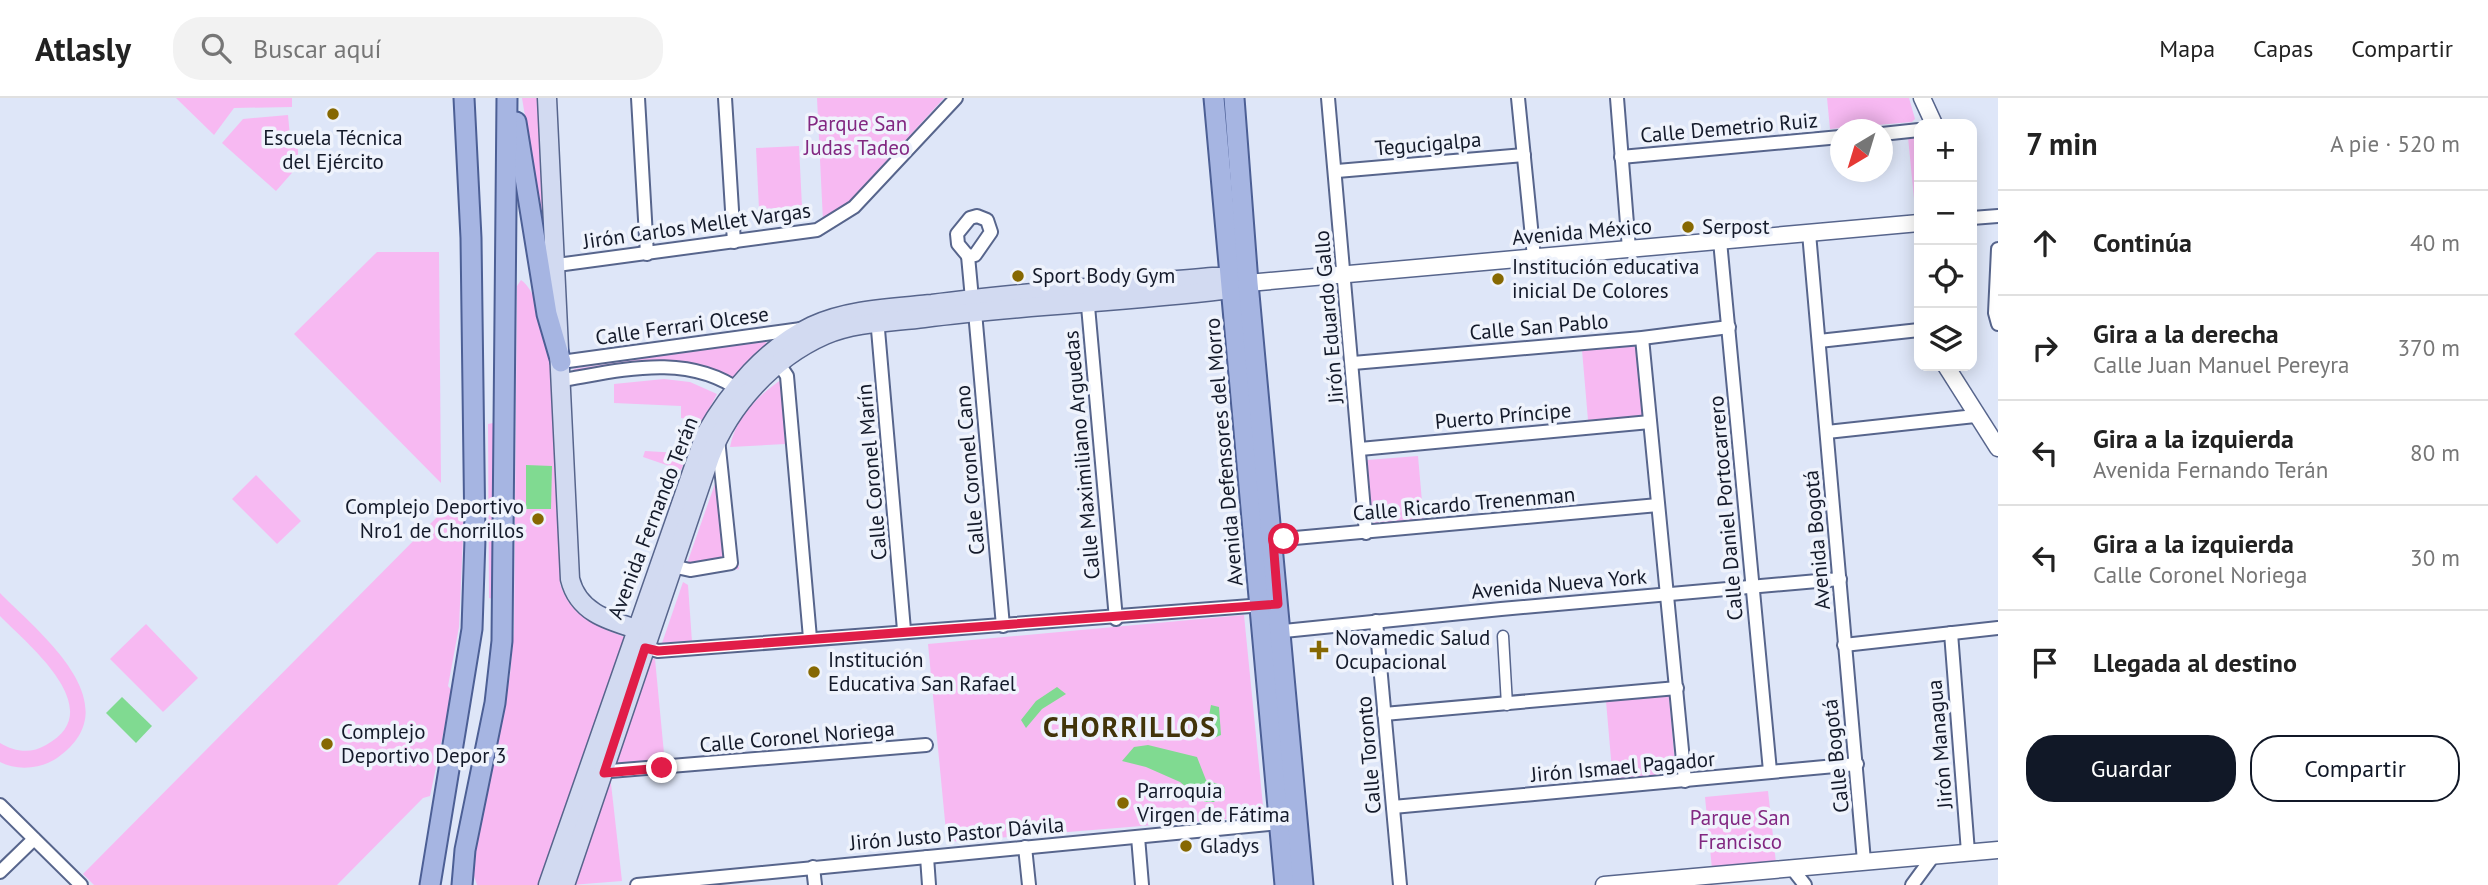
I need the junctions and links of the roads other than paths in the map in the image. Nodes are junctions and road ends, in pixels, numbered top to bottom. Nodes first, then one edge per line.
1 (464, 98) edge
2 (509, 98) edge
3 (547, 98) edge
4 (638, 98) edge
5 (725, 98) edge
6 (956, 98) edge
7 (1214, 98) edge
8 (1234, 98) edge
9 (1328, 98) edge
10 (1518, 98) edge
11 (1617, 98) edge
12 (1922, 98) edge
13 (1932, 119) edge
14 (1914, 131) edge
15 (1893, 133) edge
16 (1830, 138) edge
17 (1524, 155) junction
18 (1621, 157) junction
19 (1336, 172) junction
20 (1998, 216) edge
21 (1977, 218) edge
22 (1914, 223) edge
23 (1809, 233) junction
24 (1720, 241) junction
25 (734, 243) junction
26 (1629, 249) junction
27 (1998, 249) edge
28 (647, 254) junction
29 (968, 256) dead end
30 (1534, 257) junction
31 (557, 265) junction
32 (1345, 275) junction
33 (1239, 283) junction
34 (1087, 296) junction
35 (973, 305) junction
36 (877, 317) junction
37 (1998, 324) edge
38 (1729, 327) junction
39 (808, 328) junction
40 (1914, 331) edge
41 (1642, 338) junction
42 (1819, 341) junction
43 (1353, 363) junction
44 (779, 364) junction
45 (562, 371) junction
46 (1949, 371) edge
47 (741, 391) junction
48 (1975, 416) junction
49 (1650, 422) junction
50 (1827, 430) junction
51 (718, 438) junction
52 (1998, 448) edge
53 (1360, 449) junction
54 (1658, 505) junction
55 (1366, 533) junction
56 (1273, 540) junction
57 (672, 566) junction
58 (1840, 579) junction
59 (1752, 587) junction
60 (1667, 594) junction
61 (1270, 605) junction
62 (1116, 618) junction
63 (1376, 621) junction
64 (1003, 626) junction
65 (1998, 628) edge
66 (904, 630) junction
67 (1272, 633) junction
68 (1951, 633) junction
69 (1503, 636) dead end
70 (640, 638) junction
71 (810, 638) junction
72 (1845, 647) junction
73 (1677, 688) junction
74 (1507, 705) junction
75 (1384, 714) junction
76 (926, 745) dead end
77 (1857, 764) junction
78 (1770, 771) junction
79 (596, 772) junction
80 (1685, 781) junction
81 (0, 805) edge
82 (1393, 807) junction
83 (1280, 823) junction
84 (1138, 837) junction
85 (34, 839) junction
86 (1025, 848) junction
87 (1998, 850) edge
88 (1968, 852) junction
89 (1934, 855) junction
90 (927, 857) junction
91 (1864, 861) junction
92 (813, 867) junction
93 (1791, 867) junction
94 (0, 872) edge
95 (1732, 879) edge
96 (702, 882) edge
97 (463, 883) edge
98 (81, 885) edge
99 (430, 885) edge
100 (548, 885) edge
101 (565, 885) edge
102 (637, 885) edge
103 (814, 885) edge
104 (929, 885) edge
105 (1029, 885) edge
106 (1142, 885) edge
107 (1285, 885) edge
108 (1303, 885) edge
109 (1400, 885) edge
110 (1604, 885) edge
111 (1805, 885) edge
112 (1912, 885) edge

1 - 99 main road
2 - 45 main road
2 - 97 main road
3 - 31 main road
4 - 28 street
5 - 25 street
6 - 25 street, Jirón Carlos Mellet Vargas
7 - 33 main road, Avenida Defensores del Morro
8 - 33 main road, Avenida Defensores del Morro
9 - 19 street, Jirón Eduardo Gallo
10 - 17 street
11 - 18 street
12 - 13 street
14 - 15 street
16 - 18 street, Calle Demetrio Ruiz
17 - 19 street, Tegucigalpa
17 - 30 street
18 - 26 street
19 - 32 street, Jirón Eduardo Gallo
20 - 21 street
22 - 23 street, Avenida México
23 - 24 street, Avenida México
23 - 42 street
24 - 26 street, Avenida México
24 - 38 street, Calle Daniel Portocarrero
25 - 28 street, Jirón Carlos Mellet Vargas
26 - 30 street, Avenida México
27 - 37 street
28 - 31 street, Jirón Carlos Mellet Vargas
29 - 35 street, Calle Coronel Cano
30 - 32 street, Avenida México
31 - 45 main road
32 - 33 street, Avenida México
32 - 43 street, Jirón Eduardo Gallo
33 - 34 main road, Avenida Fernando Terán
33 - 56 main road, Avenida Defensores del Morro
33 - 61 main road, Avenida Defensores del Morro
34 - 35 main road, Avenida Fernando Terán
34 - 62 street, Calle Maximiliano Arguedas
35 - 36 main road, Avenida Fernando Terán
35 - 64 street, Calle Coronel Cano
36 - 39 main road, Avenida Fernando Terán
36 - 44 main road, Avenida Fernando Terán
36 - 66 street, Calle Coronel Marín
38 - 41 street, Calle San Pablo
38 - 59 street, Calle Daniel Portocarrero
39 - 45 street, Calle Ferrari Olcese
39 - 47 main road, Avenida Fernando Terán
40 - 42 street
41 - 43 street, Calle San Pablo
41 - 49 street
42 - 50 street
43 - 53 street, Jirón Eduardo Gallo
44 - 47 main road, Avenida Fernando Terán
44 - 71 street
45 - 47 street, Calle Ferrari Olcese
45 - 70 main road
46 - 48 street
47 - 51 main road, Avenida Fernando Terán
47 - 70 main road, Avenida Fernando Terán
48 - 50 street
48 - 52 street
49 - 53 street, Puerto Príncipe
49 - 54 street
50 - 58 street, Avenida Bogotá
51 - 57 main road, Avenida Fernando Terán
51 - 57 street
53 - 55 street, Jirón Eduardo Gallo
54 - 55 street, Calle Ricardo Trenenman
54 - 60 street
55 - 56 street, Calle Ricardo Trenenman
56 - 61 main road, Avenida Defensores del Morro
57 - 70 main road, Avenida Fernando Terán
58 - 59 street, Avenida Nueva York
58 - 72 street, Avenida Bogotá
59 - 60 street, Avenida Nueva York
59 - 78 street, Calle Daniel Portocarrero
60 - 63 street, Avenida Nueva York
60 - 73 street
61 - 62 street
61 - 67 main road, Avenida Defensores del Morro
62 - 64 street
63 - 67 street, Avenida Nueva York
63 - 75 street, Calle Toronto
64 - 66 street
65 - 68 street
66 - 71 street
67 - 83 main road, Avenida Defensores del Morro
67 - 108 main road, Avenida Defensores del Morro
68 - 72 street
68 - 88 street, Jirón Managua
69 - 74 street
70 - 71 street
70 - 79 main road, Avenida Fernando Terán
72 - 77 street, Calle Bogotá
73 - 74 street
73 - 80 street
74 - 75 street
75 - 82 street, Calle Toronto
76 - 79 street, Calle Coronel Noriega
77 - 78 street, Jirón Ismael Pagador
77 - 91 street, Calle Bogotá
78 - 80 street, Jirón Ismael Pagador
79 - 100 main road, Avenida Fernando Terán
79 - 101 main road, Avenida Fernando Terán
80 - 82 street, Jirón Ismael Pagador
81 - 85 street
82 - 109 street, Calle Toronto
83 - 84 street, Jirón Justo Pastor Dávila
83 - 107 main road, Avenida Defensores del Morro
84 - 86 street, Jirón Justo Pastor Dávila
84 - 106 street
85 - 94 street
85 - 98 street
86 - 90 street, Jirón Justo Pastor Dávila
86 - 105 street
87 - 88 street
88 - 89 street
89 - 91 street
89 - 112 street
90 - 92 street, Jirón Justo Pastor Dávila
90 - 104 street
91 - 93 street
92 - 96 street, Jirón Justo Pastor Dávila
92 - 103 street
93 - 95 street
93 - 111 street
95 - 110 street
96 - 102 street, Jirón Justo Pastor Dávila

